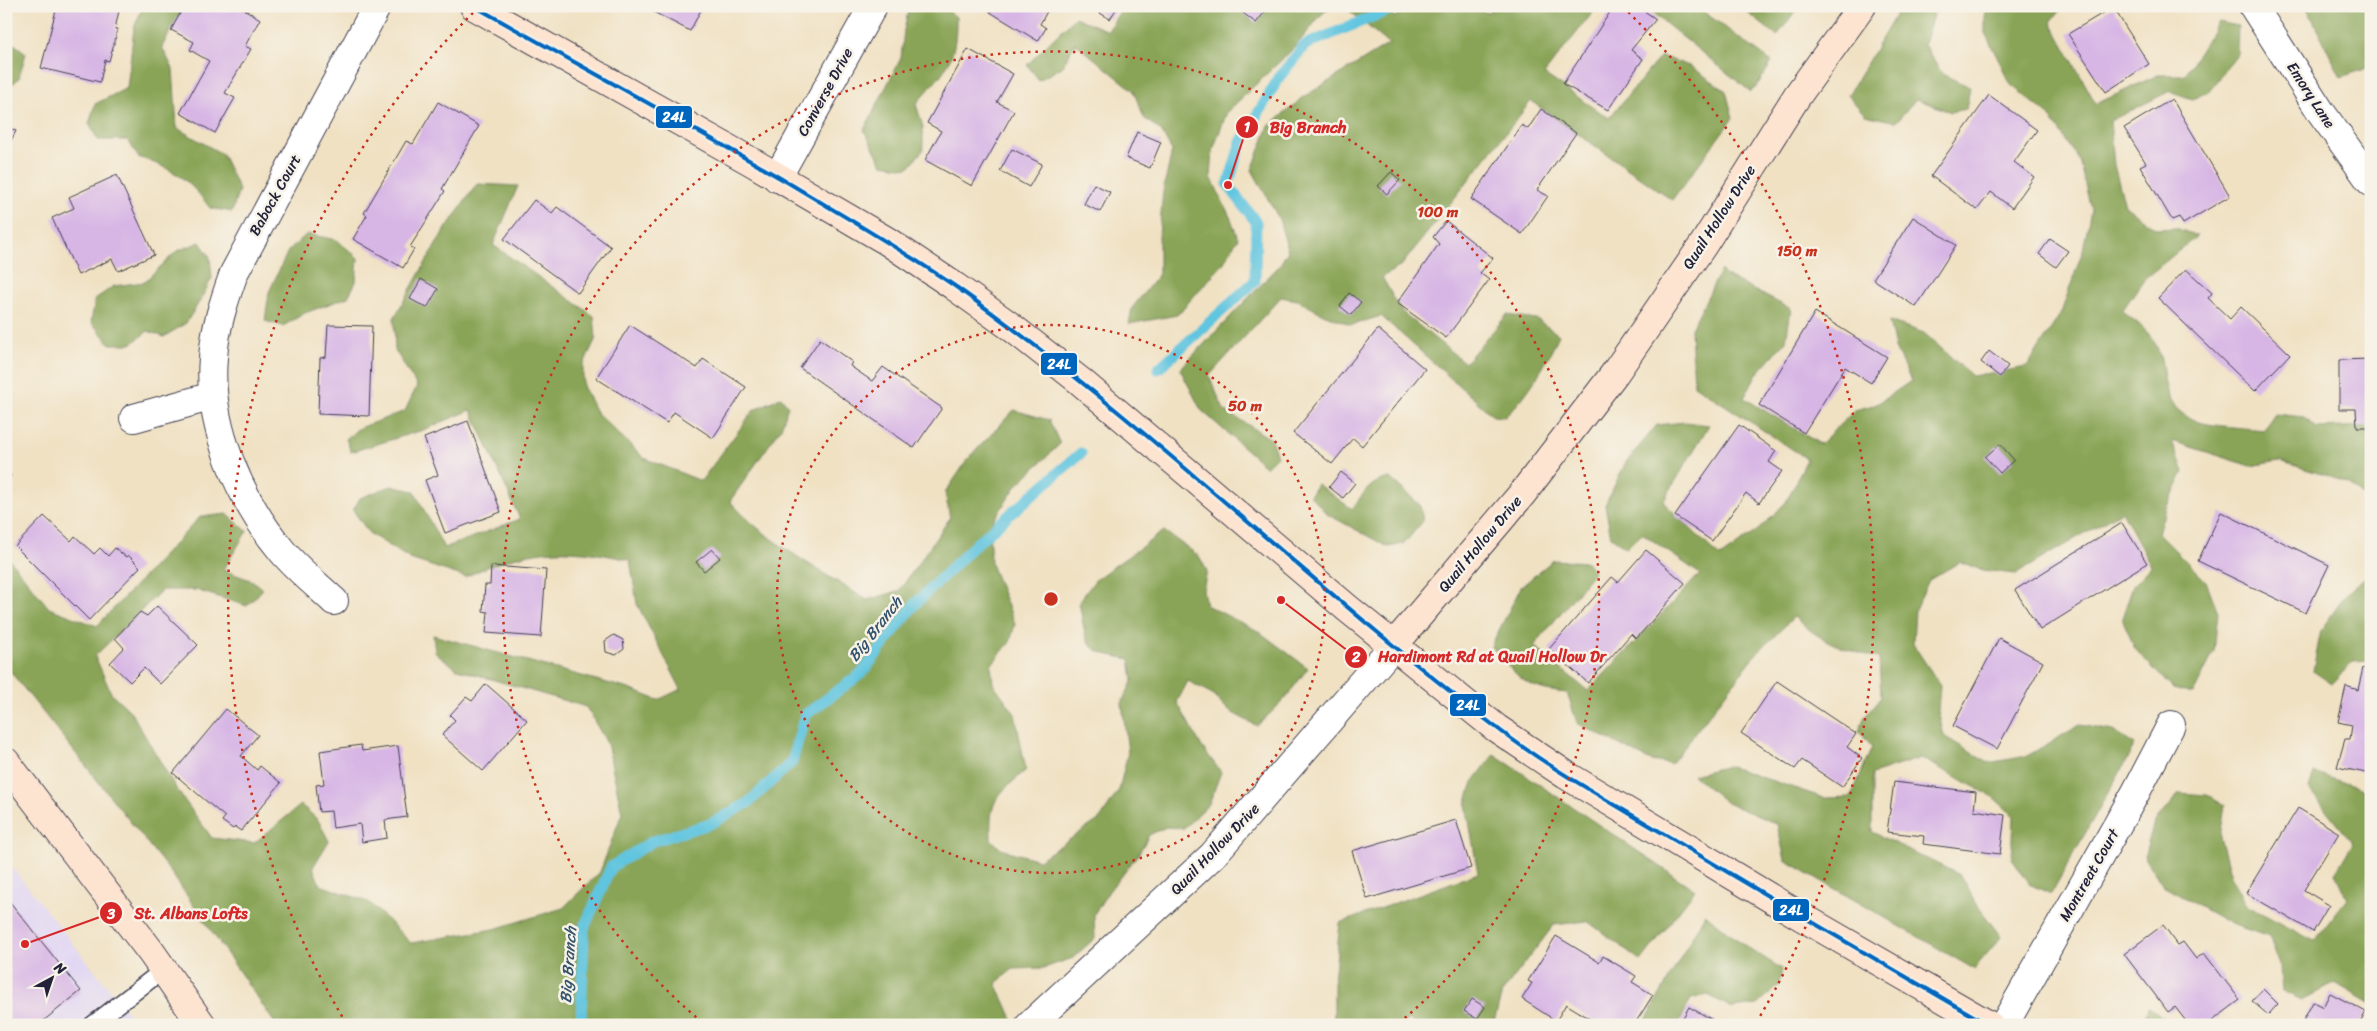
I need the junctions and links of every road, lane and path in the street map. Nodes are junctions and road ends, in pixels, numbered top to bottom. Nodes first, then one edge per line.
1 (377, 6) edge
2 (474, 6) edge
3 (873, 6) edge
4 (1862, 6) edge
5 (2253, 6) edge
6 (777, 178) junction
7 (2371, 182) edge
8 (213, 396) junction
9 (134, 418) dead end
10 (334, 601) dead end
11 (1394, 645) junction
12 (2172, 725) dead end
13 (6, 762) edge
14 (163, 970) junction
15 (92, 1025) edge
16 (202, 1025) edge
17 (1030, 1025) edge
18 (1989, 1025) edge
19 (2004, 1025) edge

1 - 8 street, Babock Court
2 - 6 street
3 - 6 street, Converse Drive
4 - 11 street, Quail Hollow Drive
5 - 7 street, Emory Lane
6 - 11 street
8 - 9 street
8 - 10 street, Babock Court
11 - 17 street, Quail Hollow Drive
11 - 18 street
12 - 19 street, Montreat Court
13 - 14 street
14 - 15 lane
14 - 16 street

